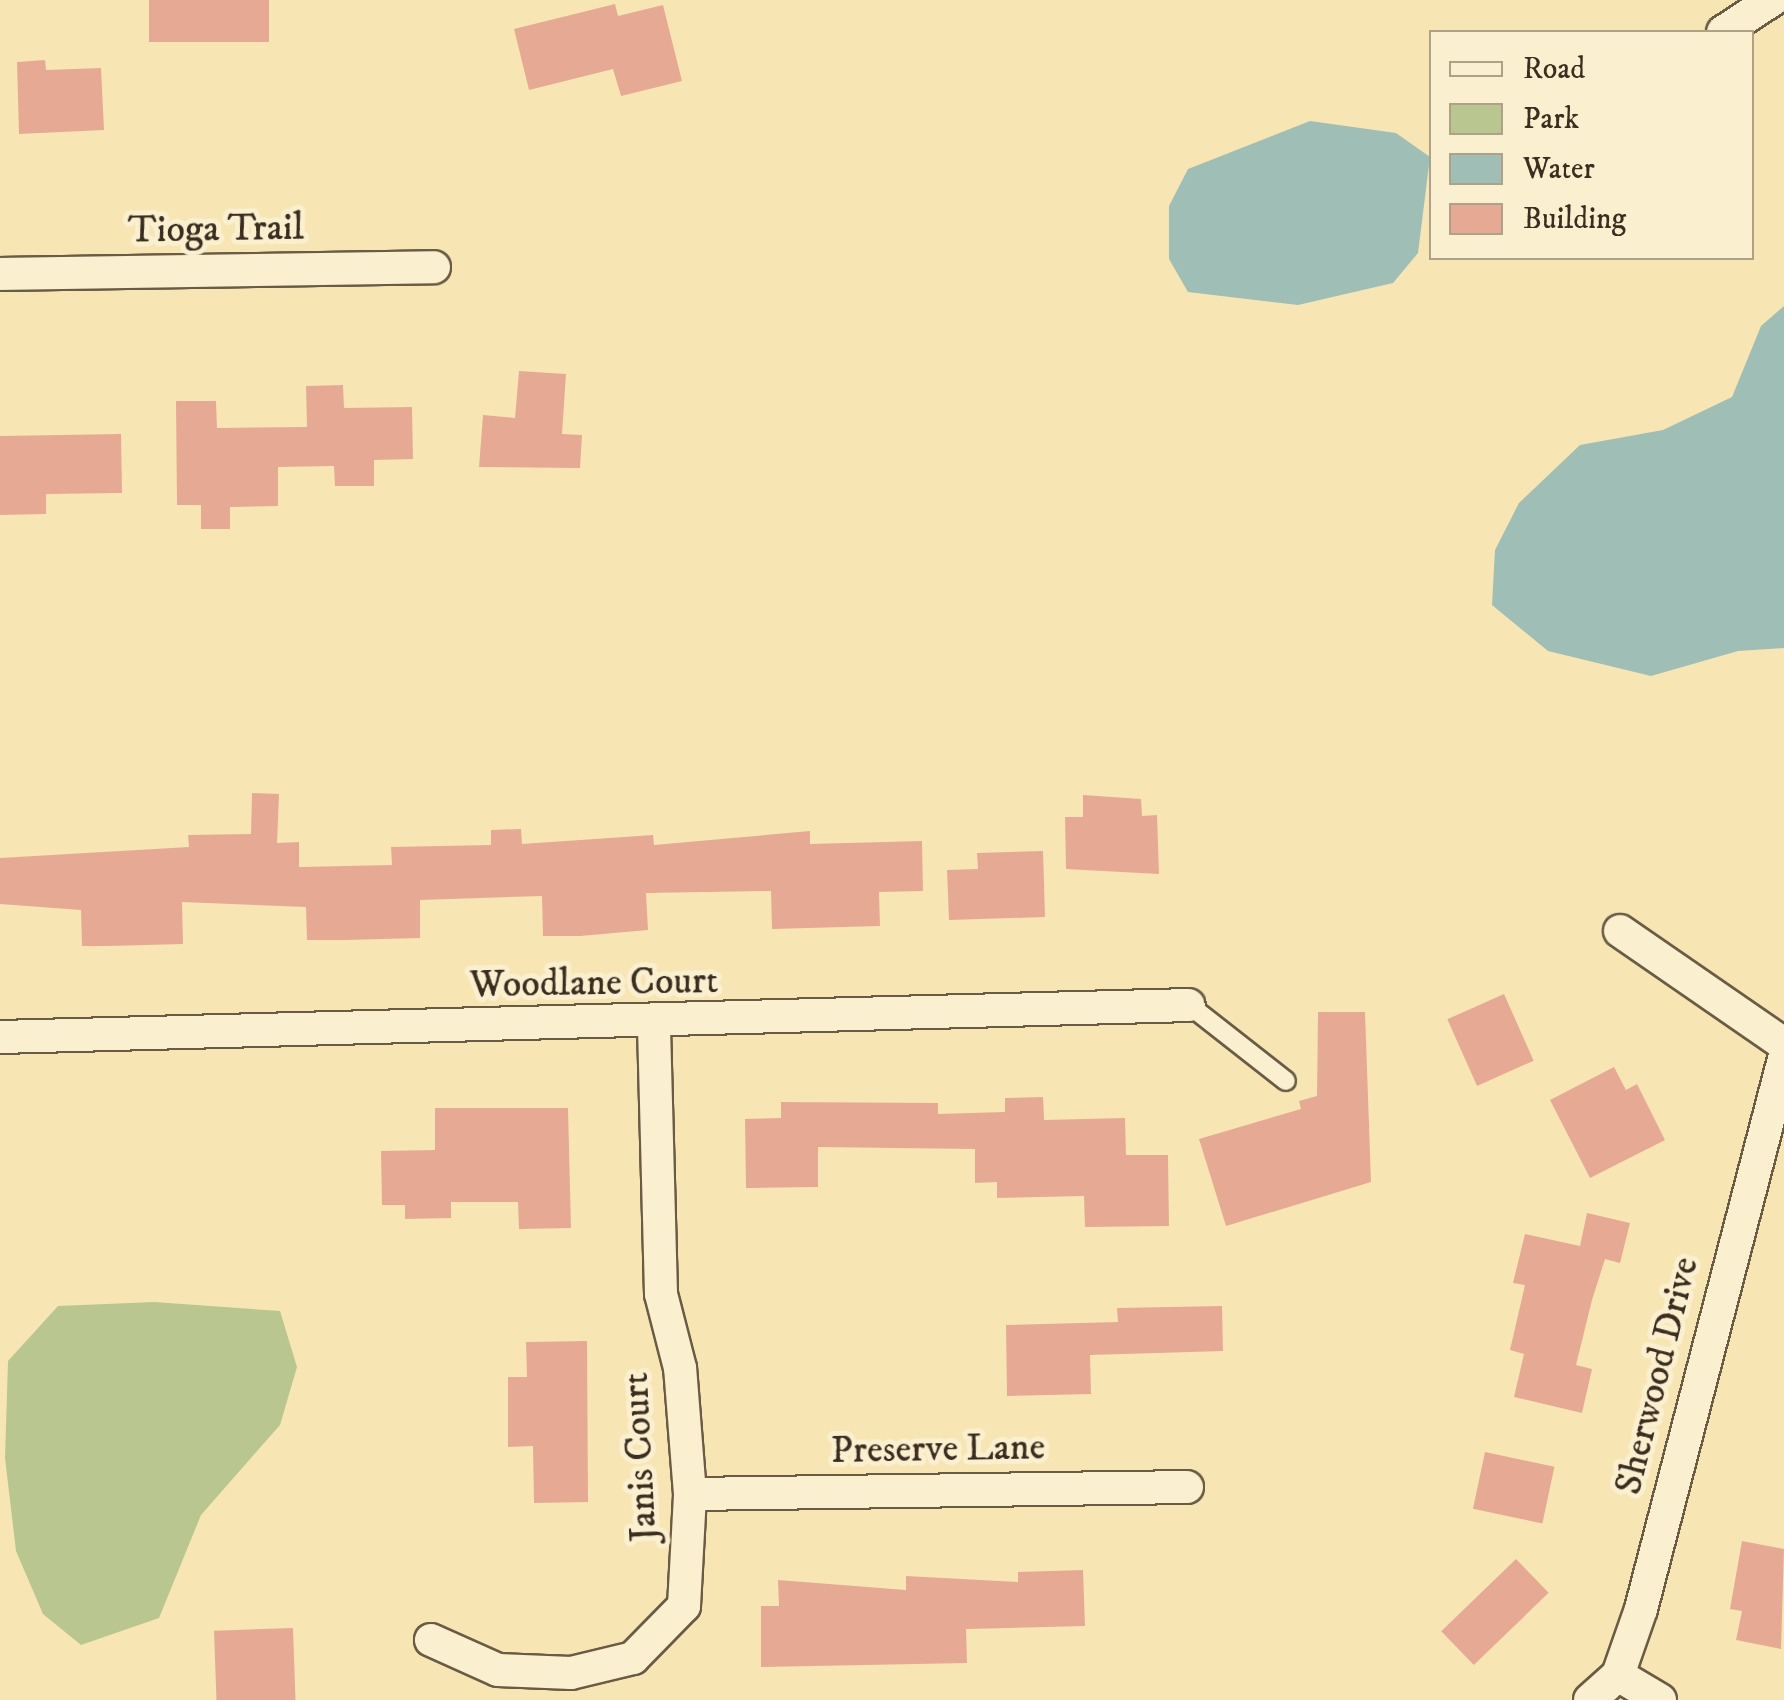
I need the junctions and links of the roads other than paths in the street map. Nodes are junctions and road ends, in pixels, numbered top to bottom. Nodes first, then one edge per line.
1 (1772, 0) edge
2 (1725, 18) edge
3 (434, 267) dead end
4 (0, 274) edge
5 (1620, 931) dead end
6 (1189, 1005) joint
7 (654, 1024) junction
8 (0, 1037) edge
9 (1784, 1044) edge
10 (1784, 1060) edge
11 (1286, 1080) dead end
12 (1187, 1486) dead end
13 (690, 1494) junction
14 (431, 1640) dead end
15 (1618, 1675) junction
16 (1590, 1700) edge
17 (1660, 1700) edge

1 - 2 street
3 - 4 street, Tioga Trail
5 - 9 street
6 - 7 street, Woodlane Court
6 - 11 lane
7 - 8 street, Woodlane Court
7 - 13 street, Janis Court
10 - 15 street, Sherwood Drive
12 - 13 street, Preserve Lane
13 - 14 street, Janis Court
15 - 16 street
15 - 17 street

